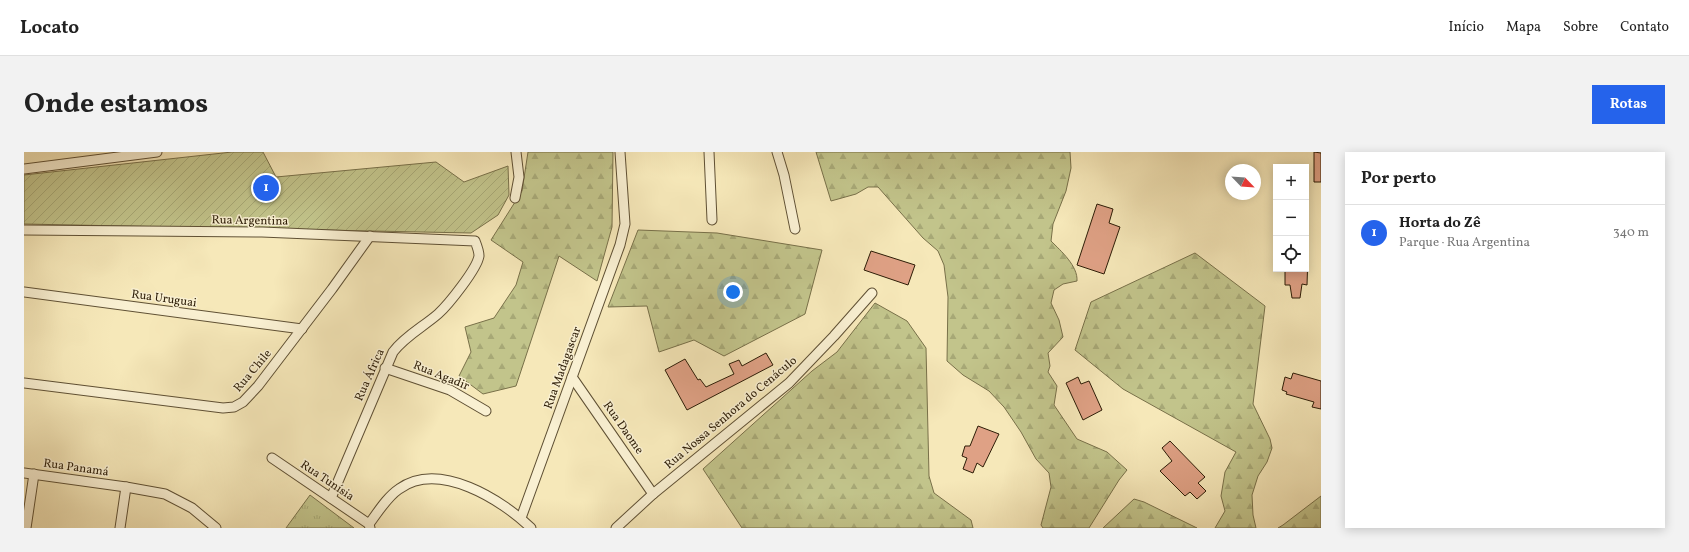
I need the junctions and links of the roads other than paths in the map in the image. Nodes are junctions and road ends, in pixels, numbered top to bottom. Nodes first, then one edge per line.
1 (157, 152) edge
2 (516, 152) edge
3 (620, 152) edge
4 (709, 152) edge
5 (777, 152) edge
6 (24, 169) edge
7 (515, 198) dead end
8 (712, 220) dead end
9 (795, 229) dead end
10 (24, 230) edge
11 (370, 236) junction
12 (475, 241) joint
13 (24, 292) edge
14 (872, 294) dead end
15 (302, 329) junction
16 (385, 368) junction
17 (572, 377) junction
18 (24, 383) edge
19 (486, 411) dead end
20 (272, 458) dead end
21 (24, 473) edge
22 (34, 474) junction
23 (126, 487) junction
24 (653, 494) junction
25 (331, 498) junction
26 (521, 518) junction
27 (369, 526) edge
28 (26, 528) edge
29 (120, 528) edge
30 (216, 528) edge
31 (531, 528) edge
32 (616, 528) edge

1 - 6 street
2 - 7 street
3 - 17 street, Rua Madagascar
4 - 8 street
5 - 9 street
10 - 11 street, Rua Argentina
11 - 12 street, Rua Argentina
11 - 15 street, Rua Chile
12 - 16 street, Rua África
13 - 15 street, Rua Uruguai
14 - 24 street, Rua Nossa Senhora do Cenáculo
15 - 18 street, Rua Chile
16 - 19 street, Rua Agadir
16 - 25 street, Rua África
17 - 24 street, Rua Daome
17 - 26 street, Rua Madagascar
20 - 25 street, Rua Tunísia
21 - 22 street, Rua Panamá
22 - 23 street, Rua Panamá
22 - 28 street
23 - 29 street
23 - 30 street, Rua Panamá
24 - 32 street, Rua Nossa Senhora do Cenáculo
25 - 27 street, Rua Tunísia
26 - 27 street
26 - 31 street

